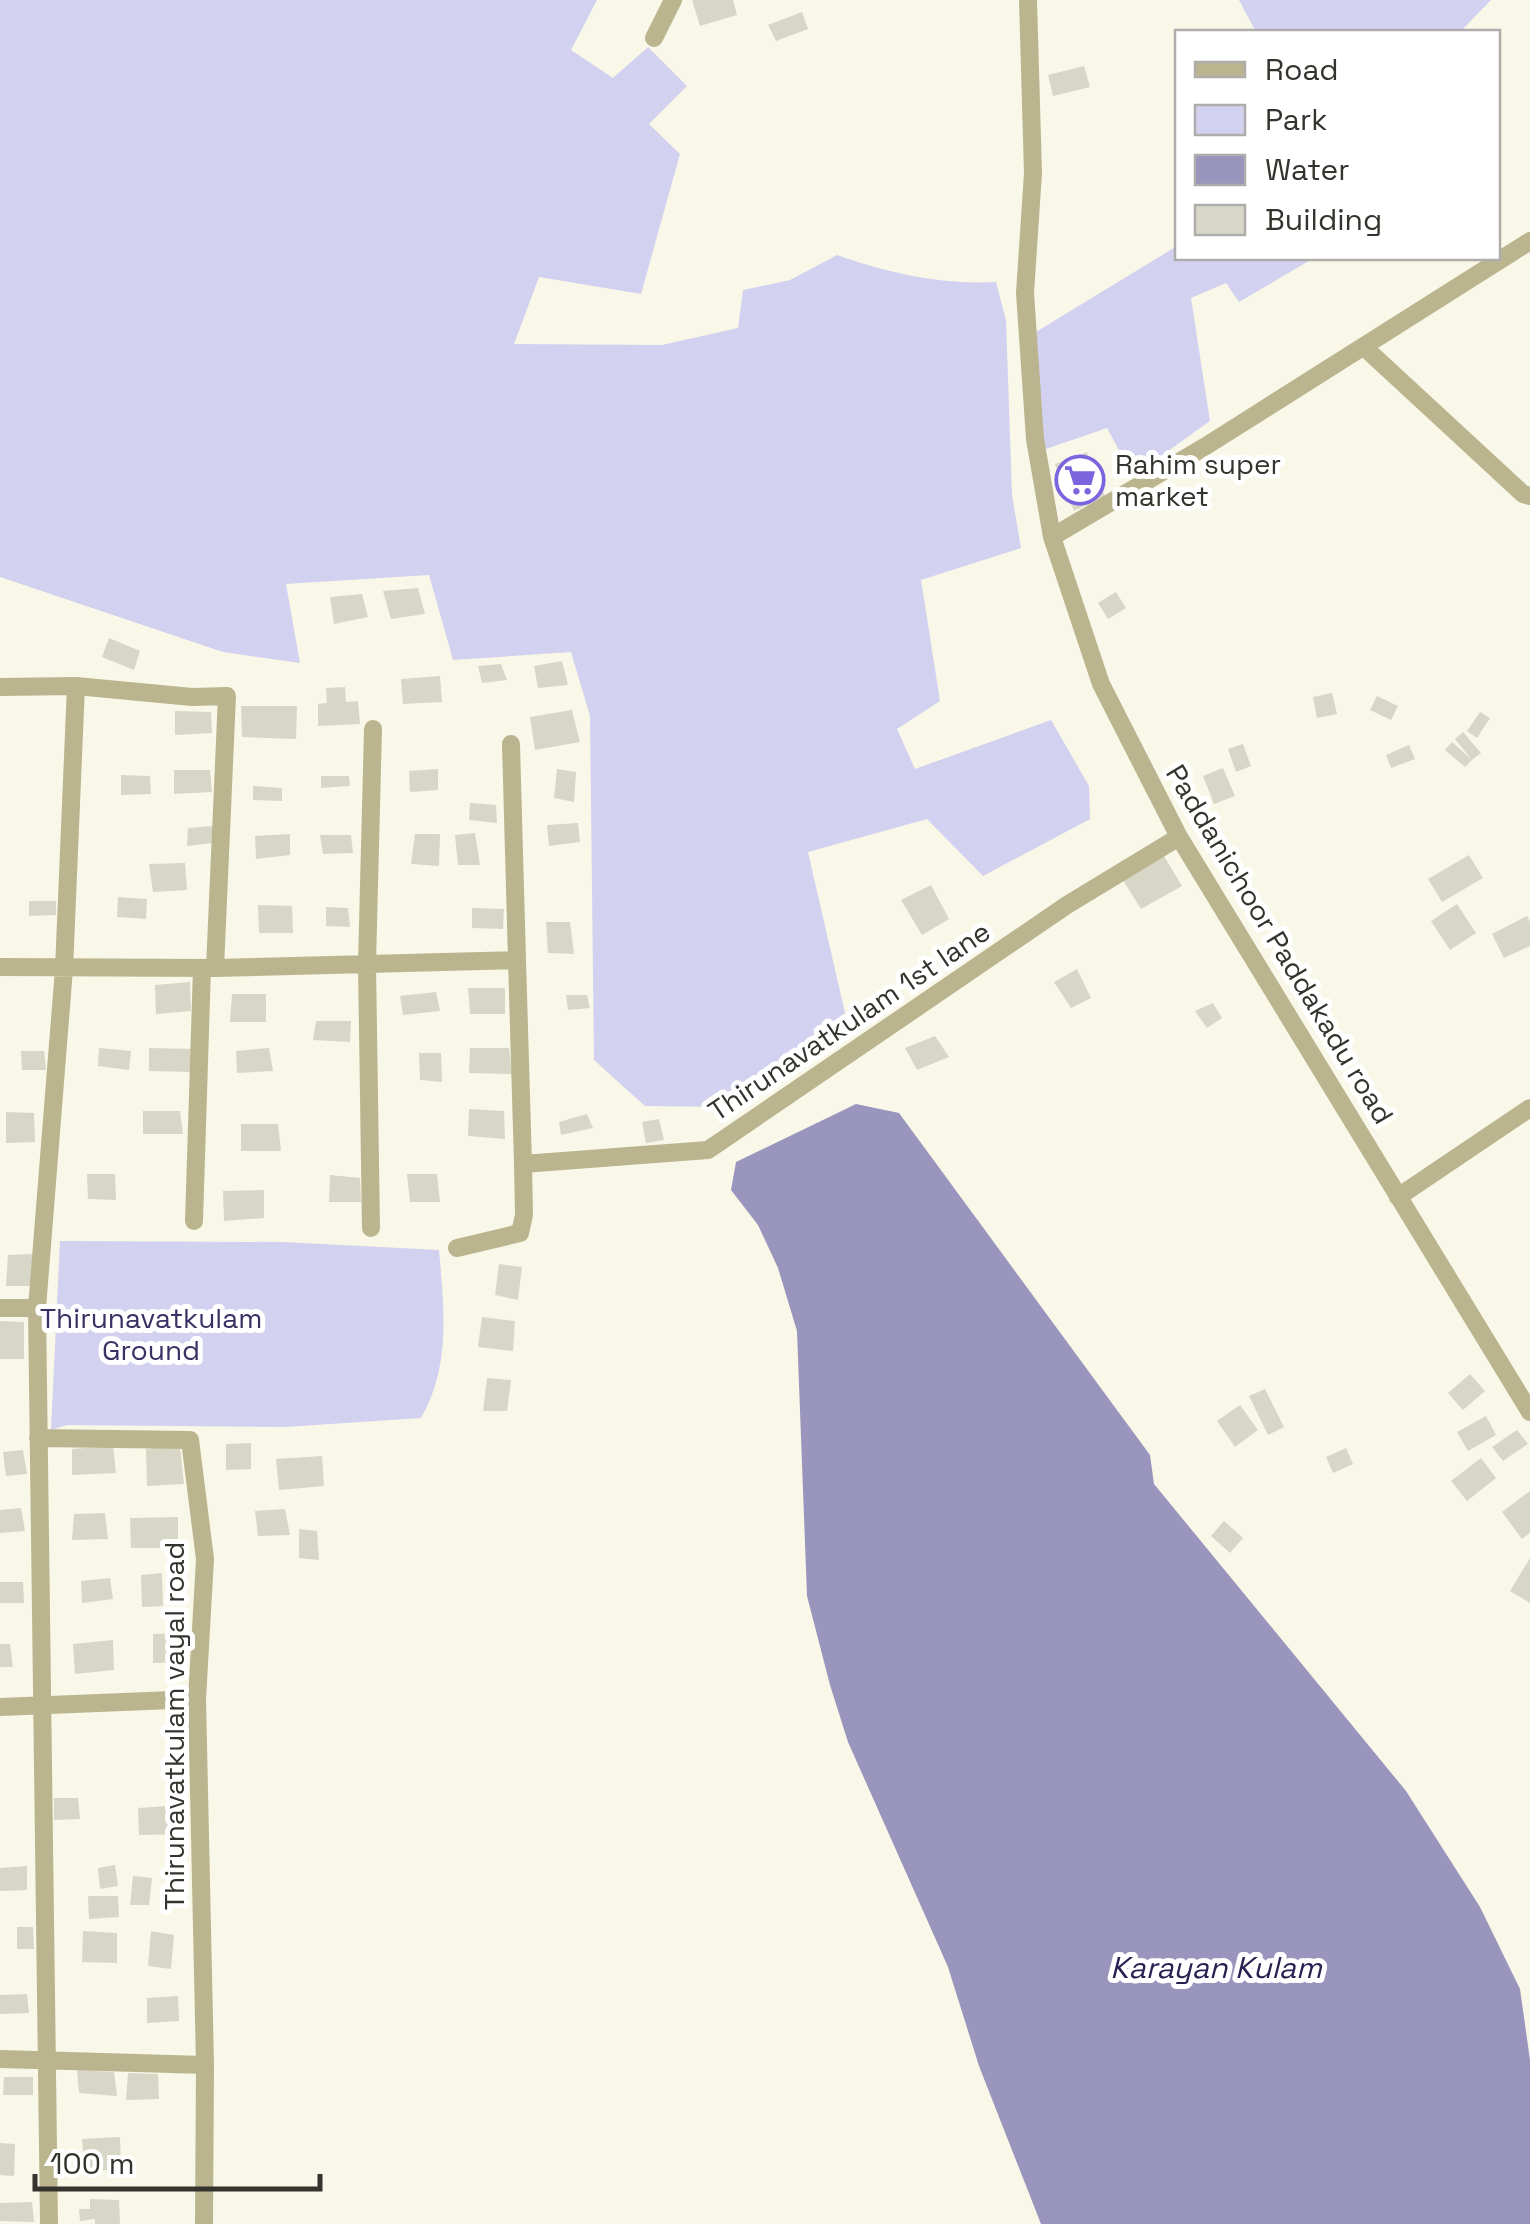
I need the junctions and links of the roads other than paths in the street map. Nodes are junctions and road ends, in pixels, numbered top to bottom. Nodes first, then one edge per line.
1 (673, 0) edge
2 (1028, 0) edge
3 (654, 38) dead end
4 (1530, 241) edge
5 (1364, 348) junction
6 (1530, 496) edge
7 (1052, 537) junction
8 (76, 686) junction
9 (0, 688) edge
10 (373, 729) dead end
11 (511, 744) dead end
12 (1179, 837) junction
13 (517, 960) junction
14 (367, 964) junction
15 (0, 967) edge
16 (209, 968) junction
17 (64, 969) junction
18 (1530, 1108) edge
19 (523, 1164) junction
20 (1398, 1197) junction
21 (194, 1221) dead end
22 (371, 1228) dead end
23 (457, 1248) dead end
24 (0, 1308) edge
25 (37, 1308) junction
26 (1530, 1412) edge
27 (38, 1438) junction
28 (197, 1699) junction
29 (42, 1706) junction
30 (0, 1707) edge
31 (0, 2059) edge
32 (47, 2061) junction
33 (205, 2065) junction
34 (49, 2224) edge
35 (204, 2224) edge

1 - 3 street
2 - 7 street, Paddanichoor Paddakadu road
4 - 5 street
5 - 6 street
5 - 7 street
7 - 12 street, Paddanichoor Paddakadu road
8 - 9 street
8 - 16 street
8 - 17 street
10 - 14 street
11 - 13 street
12 - 19 street, Thirunavatkulam 1st lane
12 - 20 street, Paddanichoor Paddakadu road
13 - 14 street
13 - 19 street
14 - 16 street
14 - 22 street
15 - 17 street
16 - 17 street
16 - 21 street
17 - 25 street
18 - 20 street
19 - 23 street
20 - 26 street, Paddanichoor Paddakadu road
24 - 25 street
25 - 27 street
27 - 28 street, Thirunavatkulam vayal road
27 - 29 street
28 - 29 street
28 - 33 street, Thirunavatkulam vayal road
29 - 30 street
29 - 32 street
31 - 32 street
32 - 33 street
32 - 34 street
33 - 35 street, Thirunavatkulam vayal road

